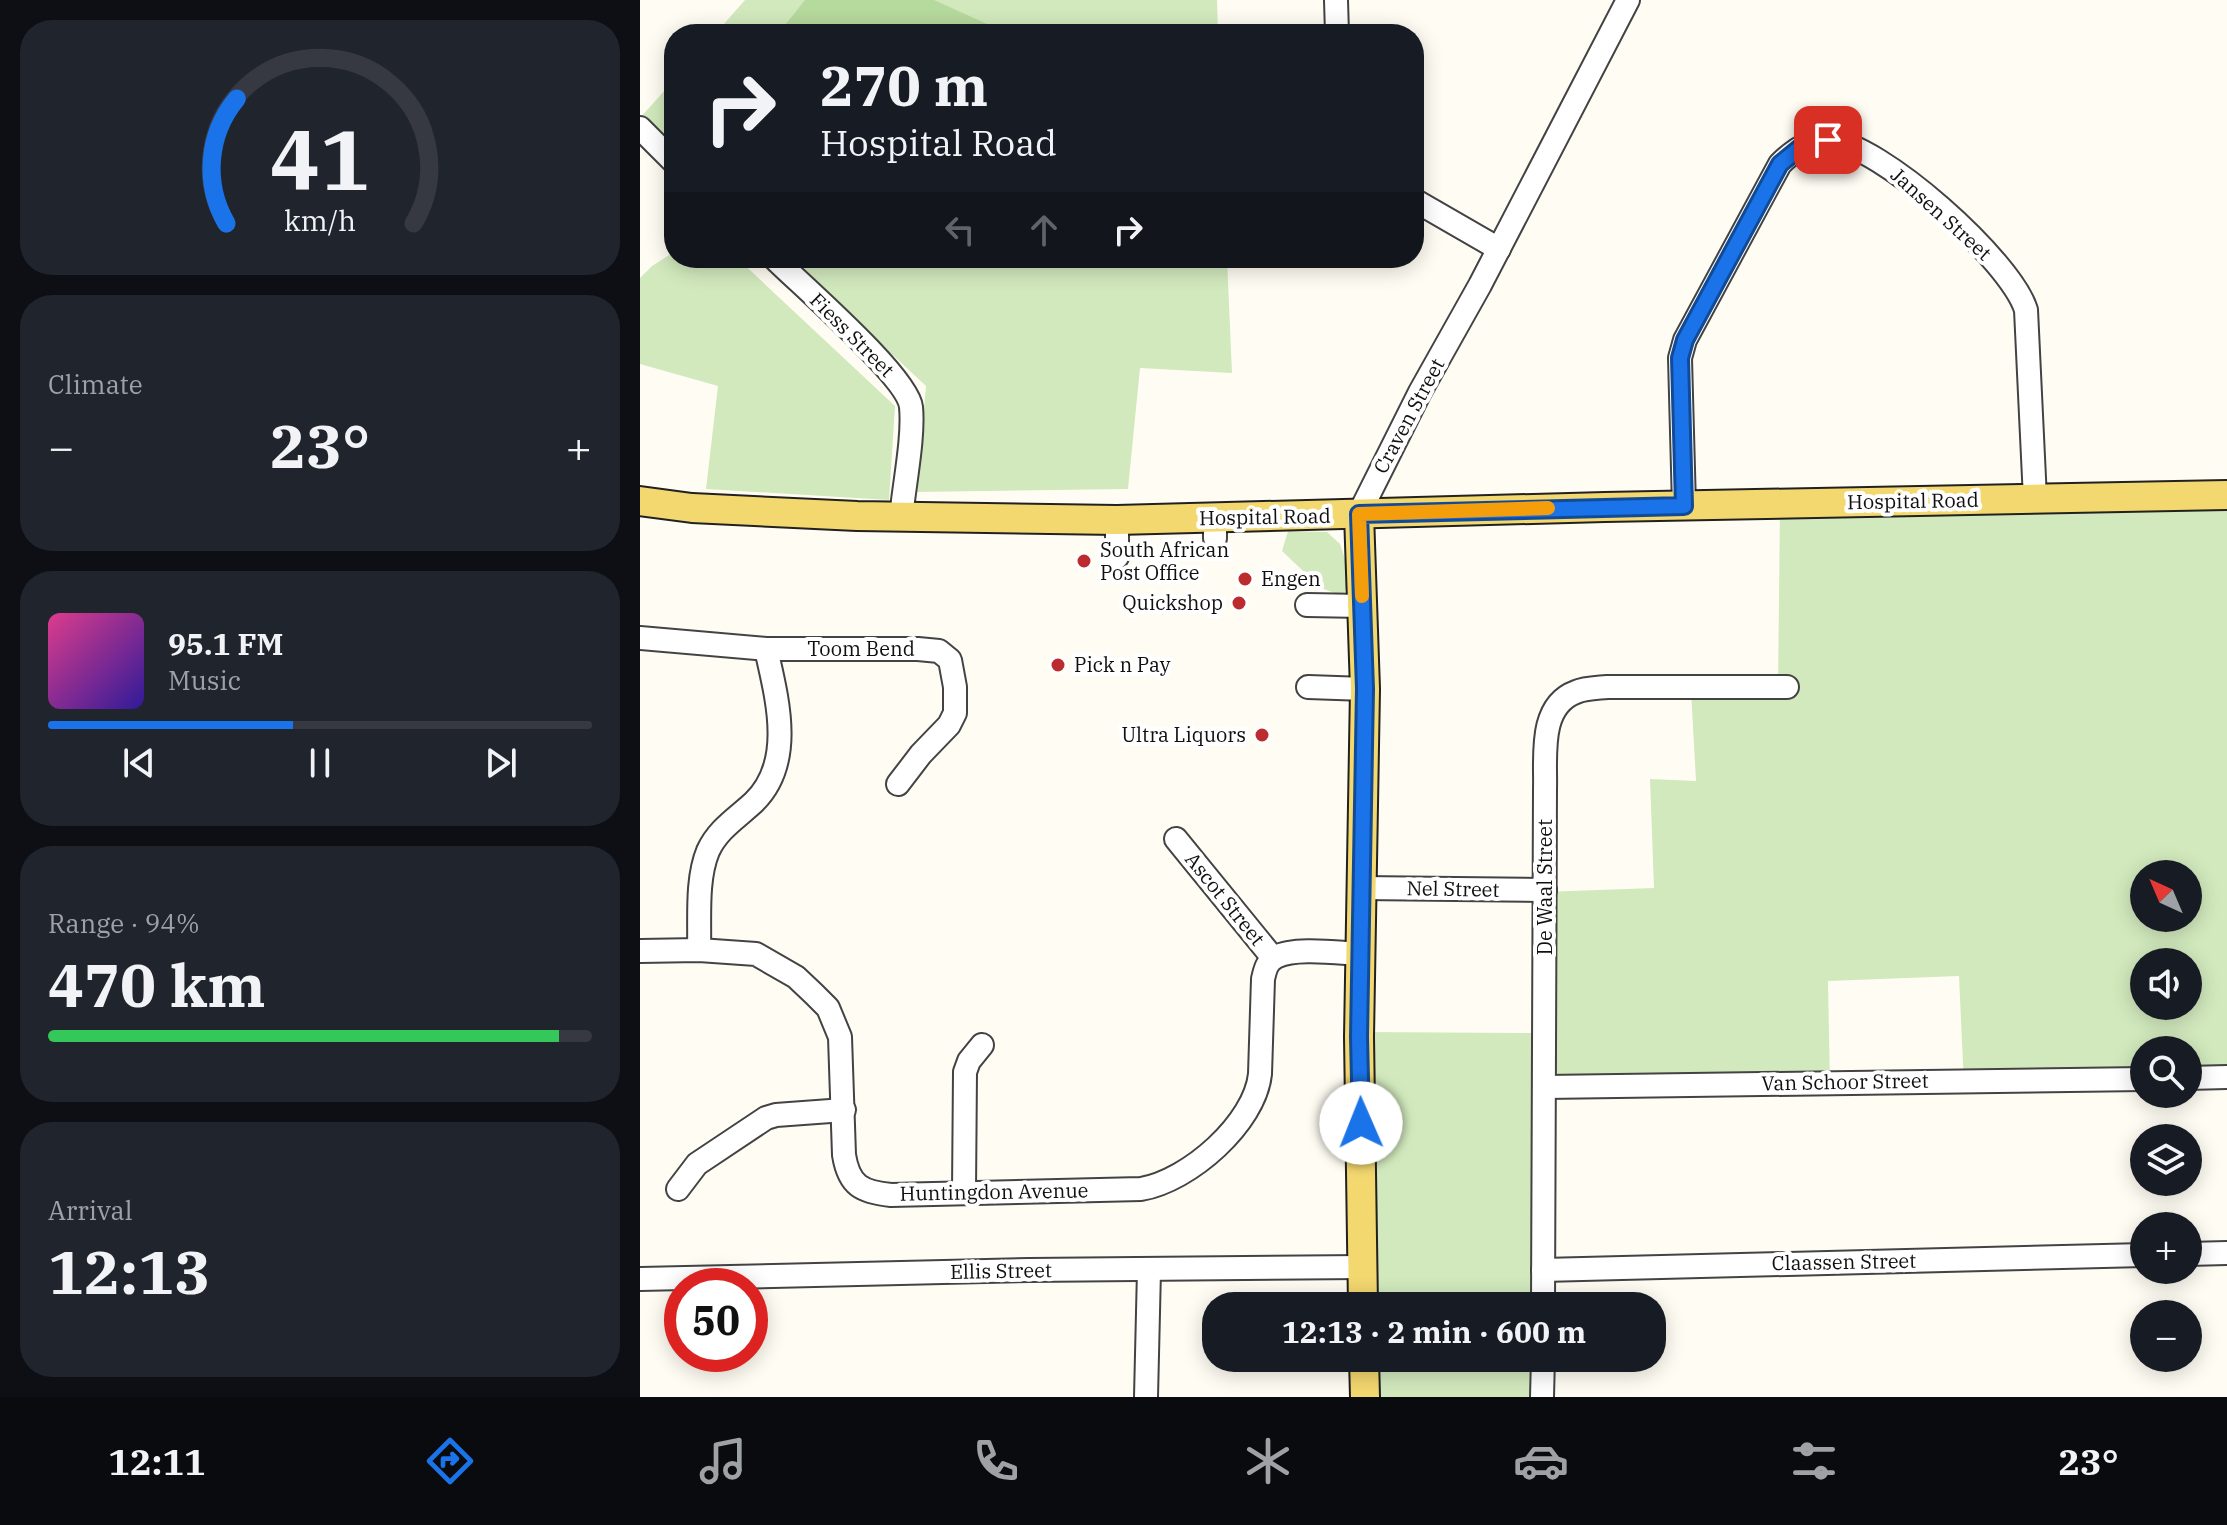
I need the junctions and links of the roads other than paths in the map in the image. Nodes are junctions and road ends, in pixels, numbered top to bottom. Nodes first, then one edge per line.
1 (1336, 0) edge
2 (1628, 0) edge
3 (1337, 24) edge
4 (640, 128) edge
5 (664, 152) edge
6 (1424, 206) edge
7 (1499, 249) junction
8 (784, 268) edge
9 (2227, 495) edge
10 (2035, 499) junction
11 (640, 501) edge
12 (1684, 506) junction
13 (1359, 514) junction
14 (901, 518) junction
15 (1117, 520) junction
16 (1117, 557) dead end
17 (1307, 605) dead end
18 (1363, 606) junction
19 (640, 638) edge
20 (766, 649) junction
21 (1308, 687) dead end
22 (1787, 687) dead end
23 (1365, 689) junction
24 (898, 784) dead end
25 (1176, 839) dead end
26 (1361, 888) junction
27 (1545, 890) junction
28 (699, 950) junction
29 (640, 951) edge
30 (1361, 954) junction
31 (1273, 958) junction
32 (982, 1045) dead end
33 (2227, 1077) edge
34 (2202, 1078) edge
35 (2130, 1079) edge
36 (1545, 1087) junction
37 (844, 1110) junction
38 (678, 1189) dead end
39 (964, 1191) junction
40 (2227, 1253) edge
41 (2202, 1254) edge
42 (2130, 1255) edge
43 (1363, 1267) junction
44 (1149, 1270) junction
45 (1543, 1270) junction
46 (640, 1279) edge
47 (1363, 1292) edge
48 (1543, 1292) edge
49 (1364, 1372) edge
50 (1543, 1372) edge
51 (1146, 1397) edge
52 (1365, 1397) edge
53 (1542, 1397) edge

1 - 3 street
2 - 7 street, Craven Street
4 - 5 street
6 - 7 street
7 - 13 street, Craven Street
8 - 14 street, Fiess Street
9 - 10 main road, Hospital Road
10 - 12 main road, Hospital Road
10 - 12 street, Jansen Street
11 - 14 main road, Hospital Road
12 - 13 main road, Hospital Road
13 - 15 main road, Hospital Road
13 - 18 main road, Craven Street
14 - 15 main road, Hospital Road
15 - 16 street
17 - 18 street
18 - 23 main road, Craven Street
19 - 20 street
20 - 24 street, Toom Bend
20 - 28 street
21 - 23 street
22 - 27 street, De Waal Street
23 - 26 main road, Craven Street
25 - 31 street, Ascot Street
26 - 27 street, Nel Street
26 - 30 main road, Craven Street
27 - 36 street, De Waal Street
28 - 29 street, Huntingdon Avenue
28 - 37 street, Huntingdon Avenue
30 - 31 street
30 - 43 main road, Craven Street
31 - 39 street, Huntingdon Avenue
32 - 39 street
33 - 34 street
35 - 36 street, Van Schoor Street
36 - 45 street, De Waal Street
37 - 38 street
37 - 39 street, Huntingdon Avenue
40 - 41 street
42 - 45 street, Claassen Street
43 - 44 street, Ellis Street
43 - 47 main road, Craven Street
44 - 46 street, Ellis Street
44 - 51 street
45 - 48 street, De Waal Street
49 - 52 main road
50 - 53 street

